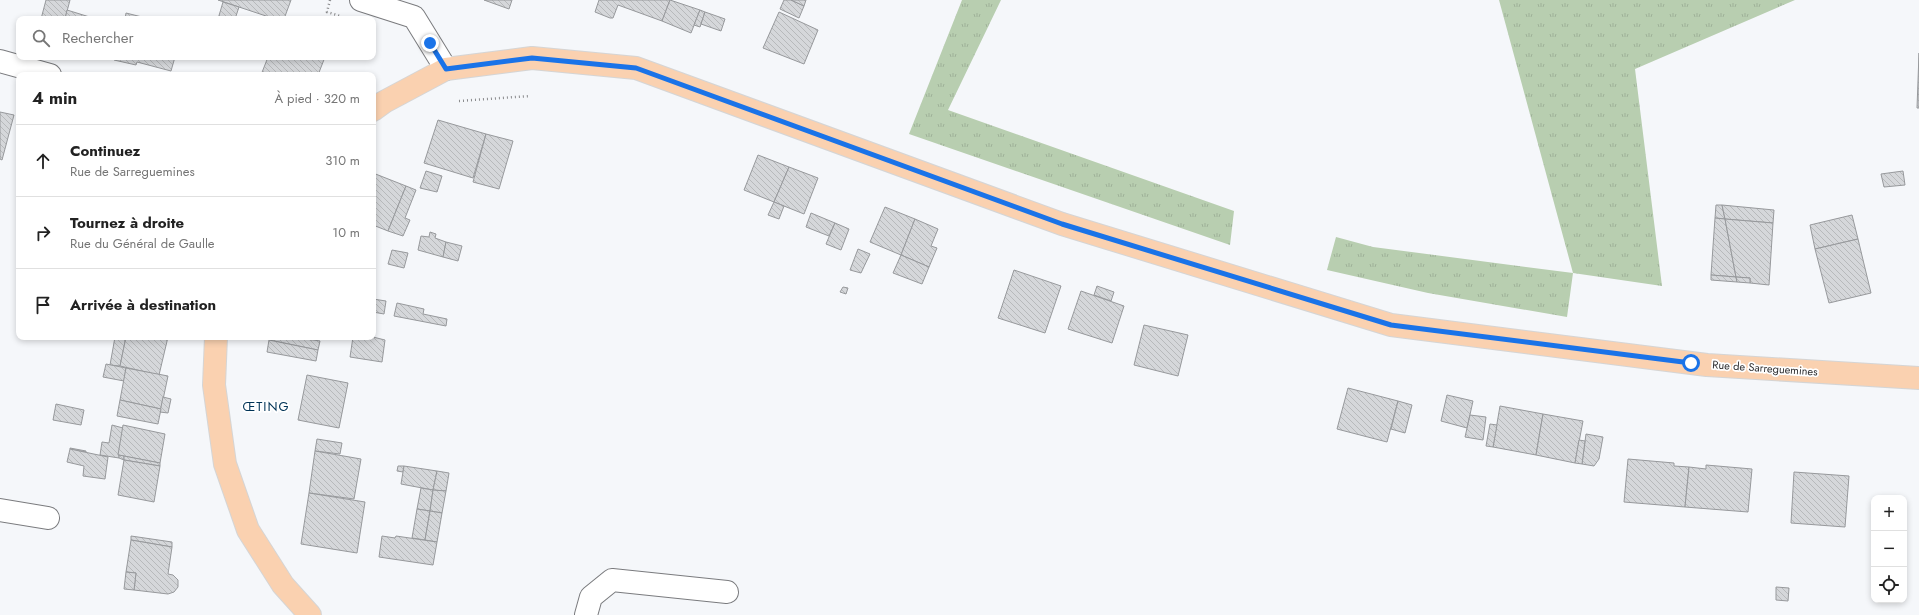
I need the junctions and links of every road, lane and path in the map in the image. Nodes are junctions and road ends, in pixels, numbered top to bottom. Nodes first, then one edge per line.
1 (330, 0) edge
2 (361, 0) edge
3 (339, 16) edge
4 (0, 61) edge
5 (446, 69) junction
6 (39, 72) edge
7 (530, 96) dead end
8 (459, 101) dead end
9 (376, 108) edge
10 (216, 340) edge
11 (1919, 378) edge
12 (0, 510) edge
13 (48, 518) dead end
14 (727, 592) dead end
15 (310, 615) edge
16 (586, 615) edge

1 - 3 path
2 - 5 street
4 - 6 street
5 - 9 main road, Rue de Sarreguemines
5 - 11 main road, Rue de Sarreguemines
7 - 8 path
10 - 15 main road
12 - 13 street
14 - 16 street

